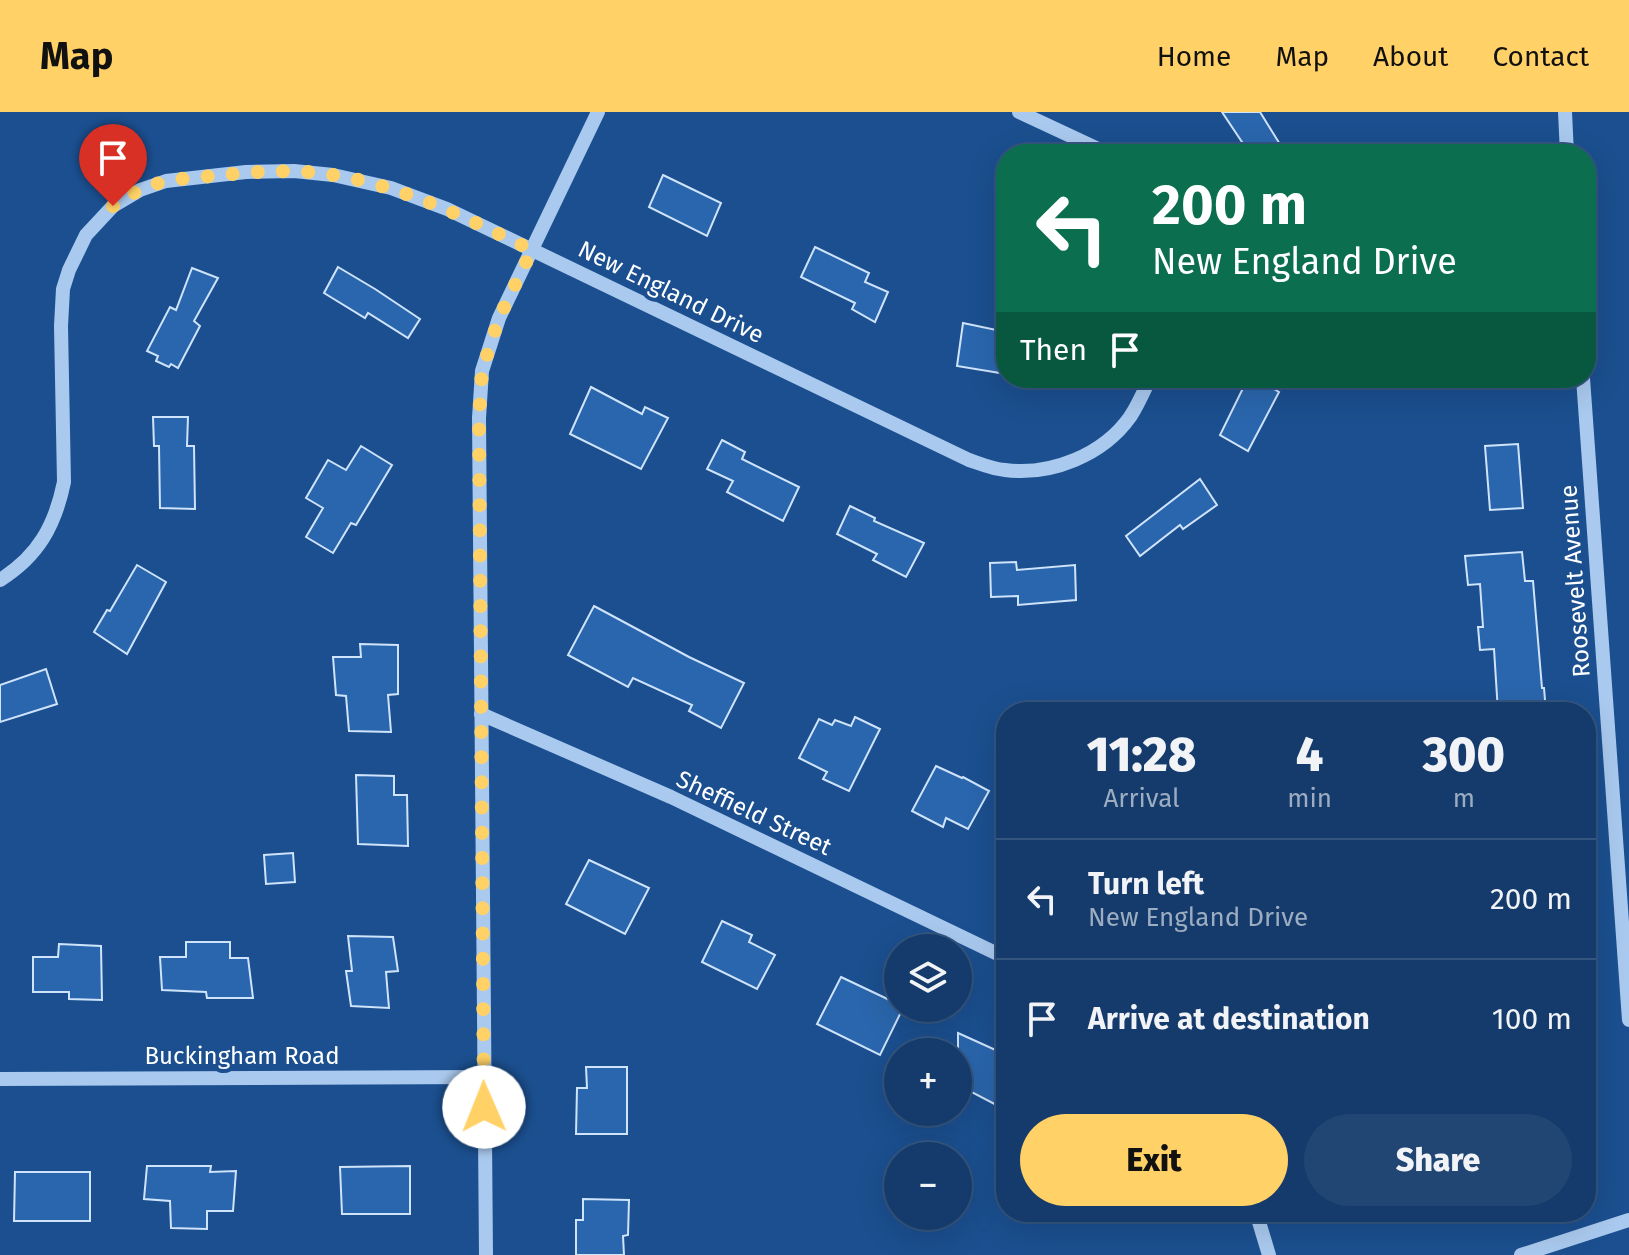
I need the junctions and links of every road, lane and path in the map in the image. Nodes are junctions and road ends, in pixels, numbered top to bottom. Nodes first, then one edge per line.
1 (598, 112) edge
2 (1019, 112) edge
3 (1565, 112) edge
4 (1088, 144) edge
5 (1567, 144) edge
6 (532, 250) junction
7 (1145, 388) edge
8 (1584, 388) edge
9 (0, 580) edge
10 (481, 714) junction
11 (996, 953) edge
12 (1629, 1020) edge
13 (483, 1077) junction
14 (0, 1079) edge
15 (1629, 1220) edge
16 (1259, 1222) edge
17 (486, 1255) edge
18 (1269, 1255) edge
19 (1521, 1255) edge

1 - 6 street
2 - 4 street
3 - 5 street
6 - 7 street, New England Drive
6 - 9 street, New England Drive
6 - 10 street
8 - 12 street, Roosevelt Avenue
10 - 11 street, Sheffield Street
10 - 13 street
13 - 14 street, Buckingham Road
13 - 17 street
15 - 19 street
16 - 18 street

